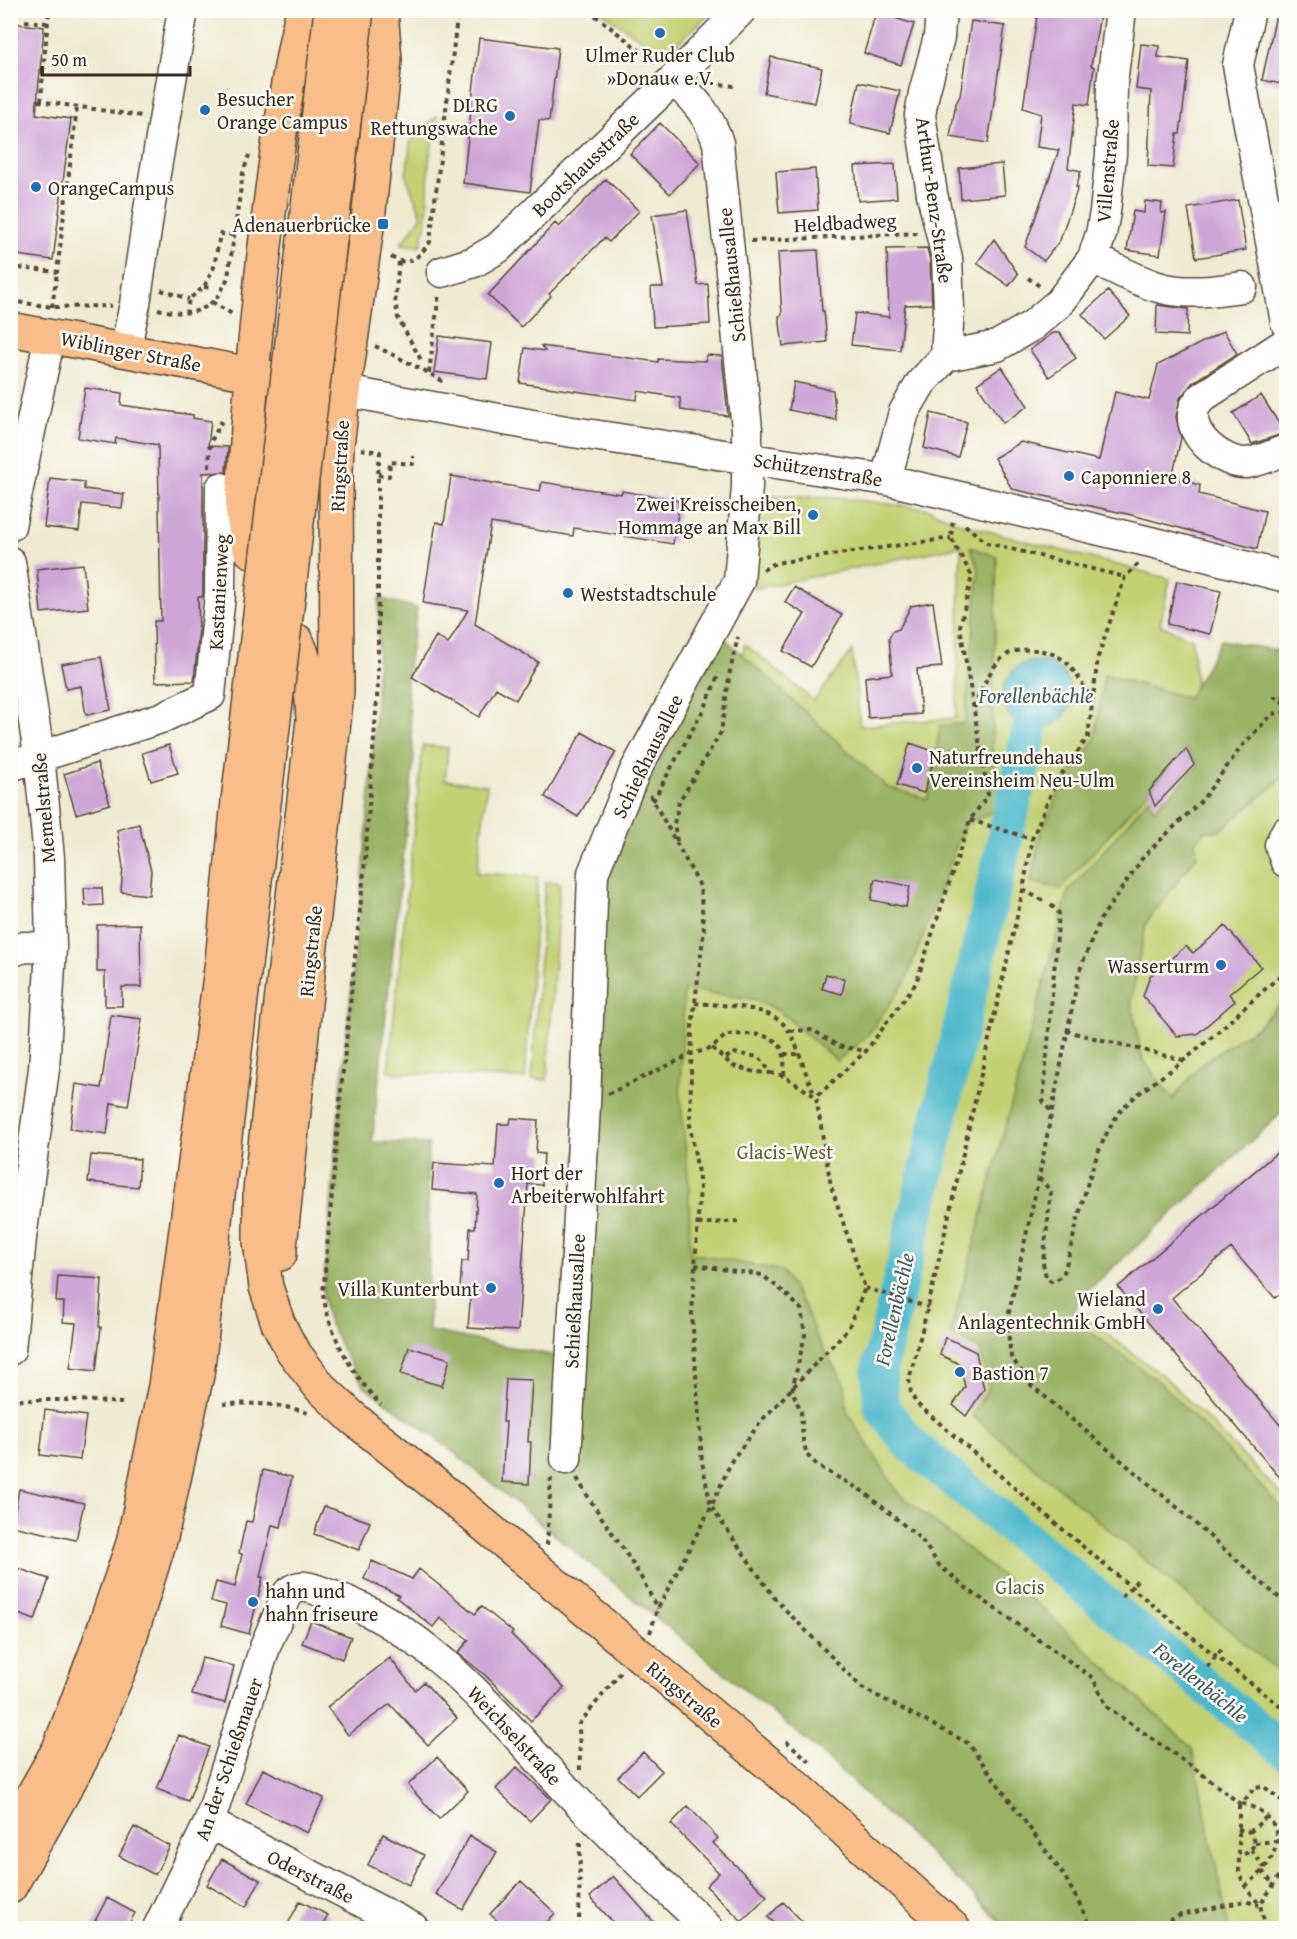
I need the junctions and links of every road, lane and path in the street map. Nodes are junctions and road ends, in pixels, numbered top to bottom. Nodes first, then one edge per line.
1 (49, 10) edge
2 (183, 10) edge
3 (303, 10) edge
4 (331, 10) edge
5 (357, 10) edge
6 (381, 10) edge
7 (458, 10) edge
8 (588, 10) edge
9 (741, 10) edge
10 (941, 10) edge
11 (1121, 10) edge
12 (1250, 10) edge
13 (25, 21) dead end
14 (47, 23) junction
15 (674, 79) junction
16 (77, 107) junction
17 (163, 120) junction
18 (243, 173) dead end
19 (942, 232) junction
20 (234, 235) junction
21 (750, 241) dead end
22 (392, 257) dead end
23 (1093, 258) junction
24 (399, 262) junction
25 (10, 267) edge
26 (57, 272) junction
27 (442, 273) joint
28 (204, 287) junction
29 (1242, 287) dead end
30 (211, 288) dead end
31 (10, 301) edge
32 (212, 302) junction
33 (135, 304) junction
34 (186, 314) junction
35 (237, 317) dead end
36 (398, 318) junction
37 (392, 320) dead end
38 (51, 321) junction
39 (1287, 322) edge
40 (10, 329) edge
41 (1287, 343) edge
42 (371, 344) dead end
43 (125, 351) junction
44 (946, 356) junction
45 (421, 360) dead end
46 (262, 377) junction
47 (336, 389) junction
48 (225, 414) dead end
49 (1287, 450) edge
50 (380, 452) dead end
51 (413, 456) dead end
52 (747, 458) junction
53 (378, 475) junction
54 (888, 480) junction
55 (221, 488) joint
56 (10, 526) edge
57 (951, 538) junction
58 (251, 551) dead end
59 (10, 562) edge
60 (1287, 577) edge
61 (739, 581) junction
62 (738, 637) dead end
63 (297, 641) dead end
64 (1287, 697) edge
65 (1092, 701) junction
66 (1287, 704) edge
67 (973, 709) junction
68 (1287, 712) edge
69 (39, 756) junction
70 (10, 766) edge
71 (635, 771) junction
72 (251, 803) junction
73 (970, 820) junction
74 (1287, 832) edge
75 (1032, 839) junction
76 (677, 845) junction
77 (1287, 862) edge
78 (1023, 890) junction
79 (1044, 901) dead end
80 (1051, 905) dead end
81 (51, 948) junction
82 (10, 952) edge
83 (1287, 971) edge
84 (695, 1003) junction
85 (790, 1031) junction
86 (1066, 1031) junction
87 (712, 1048) junction
88 (866, 1052) junction
89 (798, 1053) junction
90 (692, 1054) junction
91 (784, 1054) junction
92 (726, 1058) junction
93 (1184, 1061) junction
94 (771, 1073) junction
95 (784, 1076) junction
96 (816, 1097) junction
97 (585, 1104) junction
98 (1052, 1113) junction
99 (20, 1167) edge
100 (1039, 1178) junction
101 (738, 1221) dead end
102 (698, 1224) junction
103 (695, 1265) junction
104 (865, 1288) junction
105 (928, 1307) junction
106 (10, 1350) edge
107 (792, 1390) junction
108 (10, 1400) edge
109 (122, 1403) dead end
110 (261, 1403) dead end
111 (223, 1404) dead end
112 (388, 1412) dead end
113 (566, 1459) junction
114 (413, 1465) junction
115 (711, 1507) junction
116 (537, 1544) dead end
117 (1140, 1577) dead end
118 (293, 1588) joint
119 (1131, 1588) junction
120 (1122, 1597) dead end
121 (1287, 1604) edge
122 (657, 1610) junction
123 (641, 1629) dead end
124 (1224, 1647) dead end
125 (1215, 1657) junction
126 (1207, 1667) dead end
127 (623, 1669) dead end
128 (1287, 1710) edge
129 (1239, 1803) junction
130 (581, 1805) junction
131 (1287, 1808) edge
132 (1266, 1817) junction
133 (209, 1823) junction
134 (1238, 1829) junction
135 (1250, 1832) junction
136 (10, 1834) edge
137 (1276, 1842) junction
138 (1255, 1844) junction
139 (1251, 1850) junction
140 (1239, 1854) junction
141 (1287, 1866) edge
142 (1264, 1870) junction
143 (1274, 1885) junction
144 (1245, 1886) junction
145 (10, 1887) edge
146 (1260, 1905) junction
147 (1287, 1919) edge
148 (948, 1927) edge
149 (158, 1929) edge
150 (413, 1929) edge
151 (579, 1929) edge
152 (708, 1929) edge
153 (1092, 1929) edge
154 (1153, 1929) edge
155 (1266, 1929) edge
156 (1283, 1929) edge

1 - 14 path
2 - 17 street
3 - 46 main road
4 - 72 main road, bridge
5 - 72 main road, bridge
6 - 47 main road, Ringstraße
7 - 24 path
8 - 15 path
9 - 15 street, Bootshausstraße
10 - 19 street, Arthur-Benz-Straße
11 - 23 street, Villenstraße
12 - 39 street
13 - 14 path
14 - 16 path
15 - 27 street, Bootshausstraße
15 - 52 street, Schießhausallee
16 - 17 path
16 - 26 path
17 - 33 street
18 - 20 path
19 - 21 path, Heldbadweg
19 - 44 street, Arthur-Benz-Straße
20 - 28 path
20 - 32 path
22 - 24 path
23 - 29 street
23 - 44 street, Villenstraße
24 - 36 path
25 - 26 path
26 - 38 path
27 - 42 path
28 - 30 path
28 - 34 path
31 - 38 path
32 - 34 path
32 - 35 path
33 - 34 path
33 - 38 path
33 - 43 street
36 - 37 path
36 - 45 path
38 - 40 main road, Wiblinger Straße
38 - 43 main road, Wiblinger Straße
38 - 56 street
41 - 49 street
43 - 46 main road, Wiblinger Straße
44 - 54 street
46 - 58 main road
47 - 52 street, Schützenstraße
47 - 114 main road, Ringstraße
48 - 55 path
50 - 53 path
51 - 53 path
52 - 54 street, Schützenstraße
52 - 61 street, Schießhausallee
53 - 112 path
54 - 60 street, Schützenstraße
55 - 69 street, Kastanienweg
57 - 61 path
57 - 65 path
57 - 67 path
59 - 69 street, Memelstraße
61 - 71 street, Schießhausallee
62 - 76 path
63 - 114 main road, Ringstraße
64 - 66 path
65 - 67 path
65 - 75 path
67 - 73 path
68 - 86 path
69 - 70 street
69 - 81 street, Memelstraße
71 - 76 path
71 - 97 street, Schießhausallee
72 - 136 main road
72 - 145 main road
73 - 75 path
73 - 88 path
74 - 77 street
75 - 78 path
76 - 84 path
78 - 79 path
78 - 105 path
80 - 98 path
81 - 82 street
81 - 99 street, Memelstraße
83 - 93 path
84 - 85 path
84 - 90 path
85 - 88 path
85 - 89 path
86 - 93 path
86 - 98 path
87 - 90 path
87 - 91 path
87 - 92 path
88 - 96 path
89 - 91 path
89 - 96 path
90 - 97 path
90 - 102 path
91 - 95 path
92 - 94 path
92 - 94 path
93 - 100 path
94 - 95 path
95 - 96 path
96 - 104 path
97 - 113 street, Schießhausallee
98 - 100 path
99 - 106 street, Memelstraße
100 - 121 path
101 - 102 path
102 - 103 path
103 - 107 path
103 - 115 path
104 - 105 path
104 - 107 path
105 - 119 path
107 - 115 path
107 - 129 path
108 - 109 path
110 - 111 path
113 - 116 path
113 - 122 path
114 - 148 main road, Ringstraße
115 - 122 path
115 - 153 path
117 - 119 path
118 - 130 street, Weichselstraße
118 - 133 street, An der Schießmauer
119 - 120 path
119 - 125 path
122 - 123 path
124 - 125 path
125 - 126 path
125 - 128 path
127 - 130 path
129 - 131 path
129 - 132 path
129 - 134 path
130 - 151 path
130 - 152 street, Weichselstraße
132 - 135 path
132 - 137 path
133 - 149 street, An der Schießmauer
133 - 150 street, Oderstraße
134 - 135 path
134 - 140 path
135 - 138 path
137 - 138 path
137 - 142 path
138 - 139 path
139 - 140 path
139 - 142 path
140 - 144 path
141 - 143 path
142 - 143 path
142 - 144 path
143 - 146 path
144 - 146 path
146 - 154 path
146 - 155 path
147 - 156 path

